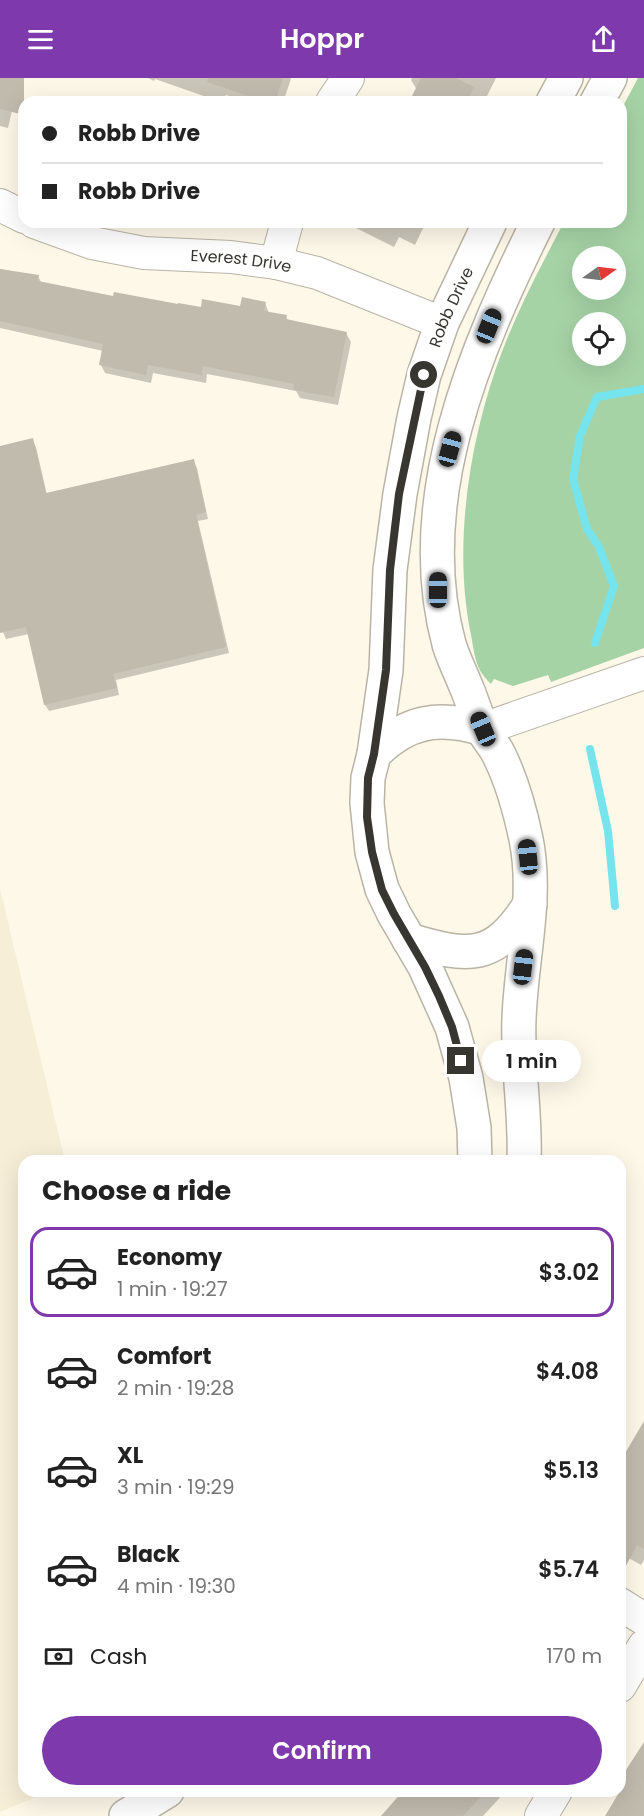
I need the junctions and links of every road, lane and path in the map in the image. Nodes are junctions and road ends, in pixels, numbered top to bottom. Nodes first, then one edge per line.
1 (348, 78) edge
2 (566, 78) edge
3 (610, 78) edge
4 (336, 96) edge
5 (556, 96) edge
6 (600, 96) edge
7 (0, 205) edge
8 (18, 214) edge
9 (51, 228) edge
10 (285, 228) edge
11 (486, 228) edge
12 (535, 228) edge
13 (276, 263) junction
14 (442, 322) junction
15 (644, 673) edge
16 (483, 729) junction
17 (374, 754) junction
18 (530, 903) junction
19 (409, 940) junction
20 (475, 1155) edge
21 (524, 1155) edge
22 (626, 1608) edge
23 (644, 1619) edge
24 (644, 1646) edge
25 (626, 1676) edge
26 (157, 1797) edge
27 (552, 1797) edge
28 (126, 1816) edge
29 (541, 1816) edge

1 - 4 street
2 - 5 street
3 - 6 street
7 - 8 street
9 - 13 street, Everest Drive
10 - 13 street
11 - 14 street, Robb Drive
12 - 16 street
13 - 14 street, Everest Drive
14 - 17 street, Robb Drive
15 - 16 street
16 - 17 street
16 - 18 street
17 - 19 street, Robb Drive
18 - 19 street
18 - 21 street
19 - 20 street, Robb Drive
22 - 23 street
24 - 25 street
26 - 28 street
27 - 29 street

